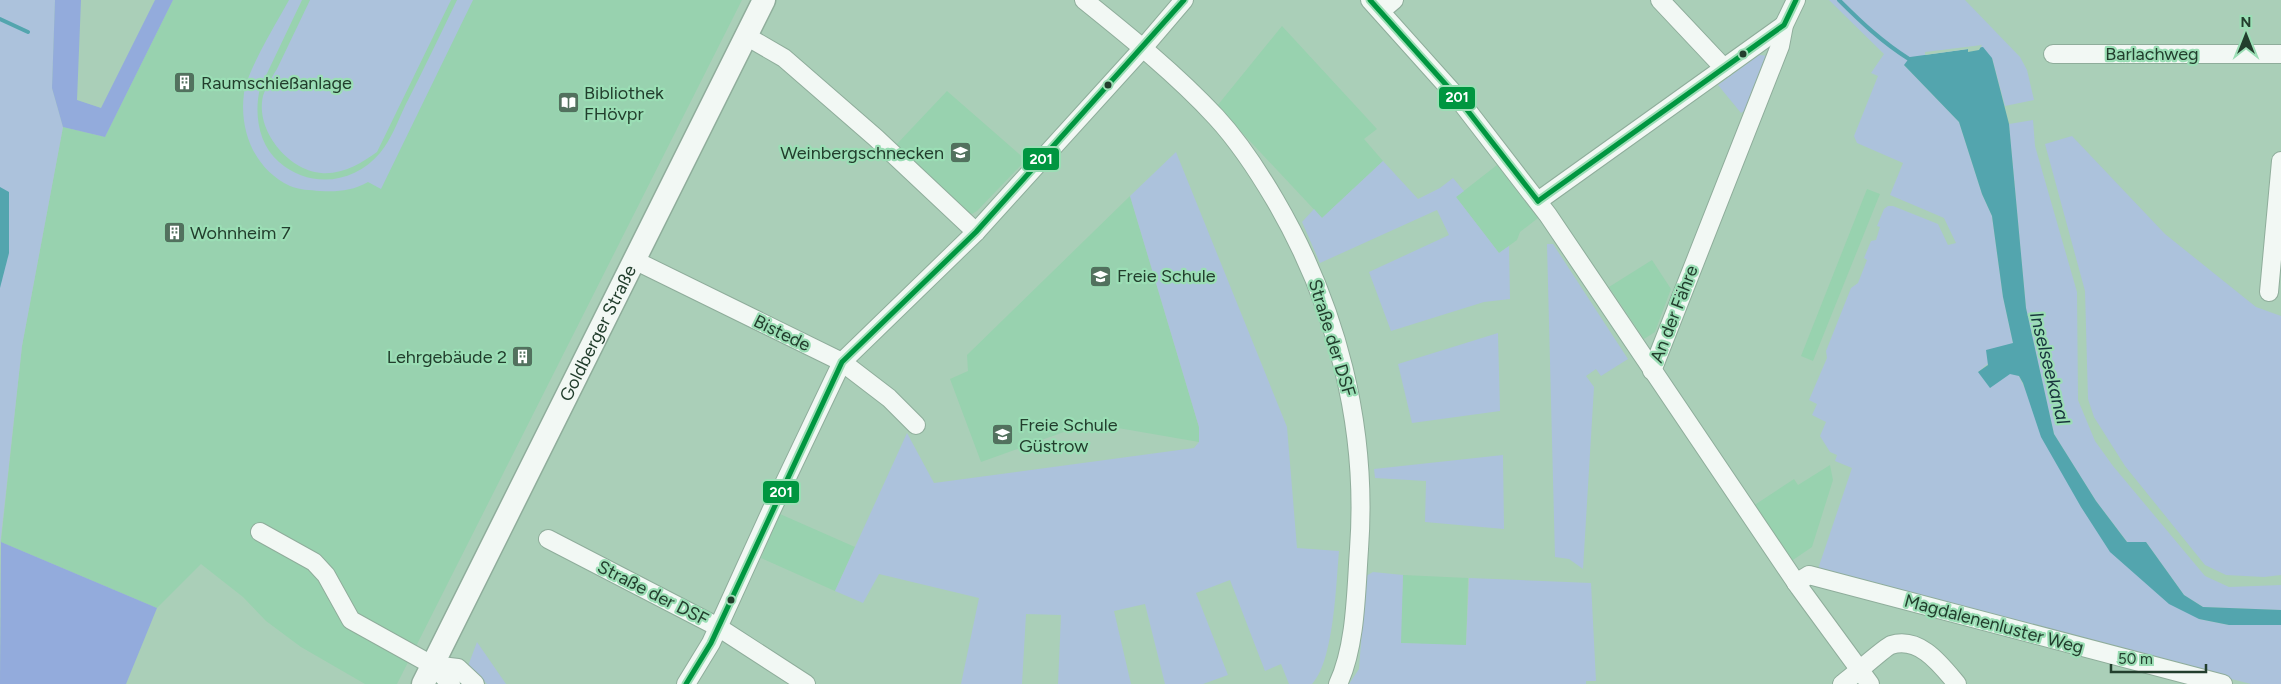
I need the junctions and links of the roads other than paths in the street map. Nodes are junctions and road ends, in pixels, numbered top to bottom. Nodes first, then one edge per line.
1 (764, 0) edge
2 (1084, 0) edge
3 (1184, 0) edge
4 (1660, 0) edge
5 (1796, 0) edge
6 (1382, 4) edge
7 (1784, 25) junction
8 (746, 36) junction
9 (1143, 48) junction
10 (2053, 54) dead end
11 (2281, 54) edge
12 (1724, 68) junction
13 (2281, 161) edge
14 (1538, 201) junction
15 (976, 232) junction
16 (634, 260) junction
17 (2269, 292) dead end
18 (842, 362) junction
19 (1652, 371) junction
20 (916, 425) dead end
21 (260, 532) dead end
22 (548, 539) dead end
23 (1796, 583) junction
24 (718, 627) junction
25 (428, 674) edge
26 (1864, 678) edge
27 (451, 684) edge
28 (475, 684) edge
29 (686, 684) edge
30 (806, 684) edge
31 (1338, 684) edge
32 (1842, 684) edge
33 (1957, 684) edge
34 (2223, 684) edge

1 - 8 main road, Goldberger Straße
2 - 9 street, Straße der DSF
3 - 9 street
4 - 12 street
5 - 7 street, An der Fähre
6 - 14 street
7 - 12 street
7 - 19 street, An der Fähre
8 - 15 street
8 - 16 main road, Goldberger Straße
9 - 15 street
9 - 31 street, Straße der DSF
10 - 11 street, Barlachweg
12 - 14 street
13 - 17 street
14 - 19 street
15 - 18 street
16 - 18 street, Bistede
16 - 25 main road, Goldberger Straße
18 - 20 street, Bistede
18 - 24 street
19 - 23 street, An der Fähre
21 - 25 street
22 - 24 street, Straße der DSF
23 - 26 street, An der Fähre
23 - 34 street, Magdalenenluster Weg
24 - 29 street
24 - 30 street, Straße der DSF
25 - 27 street
25 - 28 street
26 - 32 street
26 - 33 street

